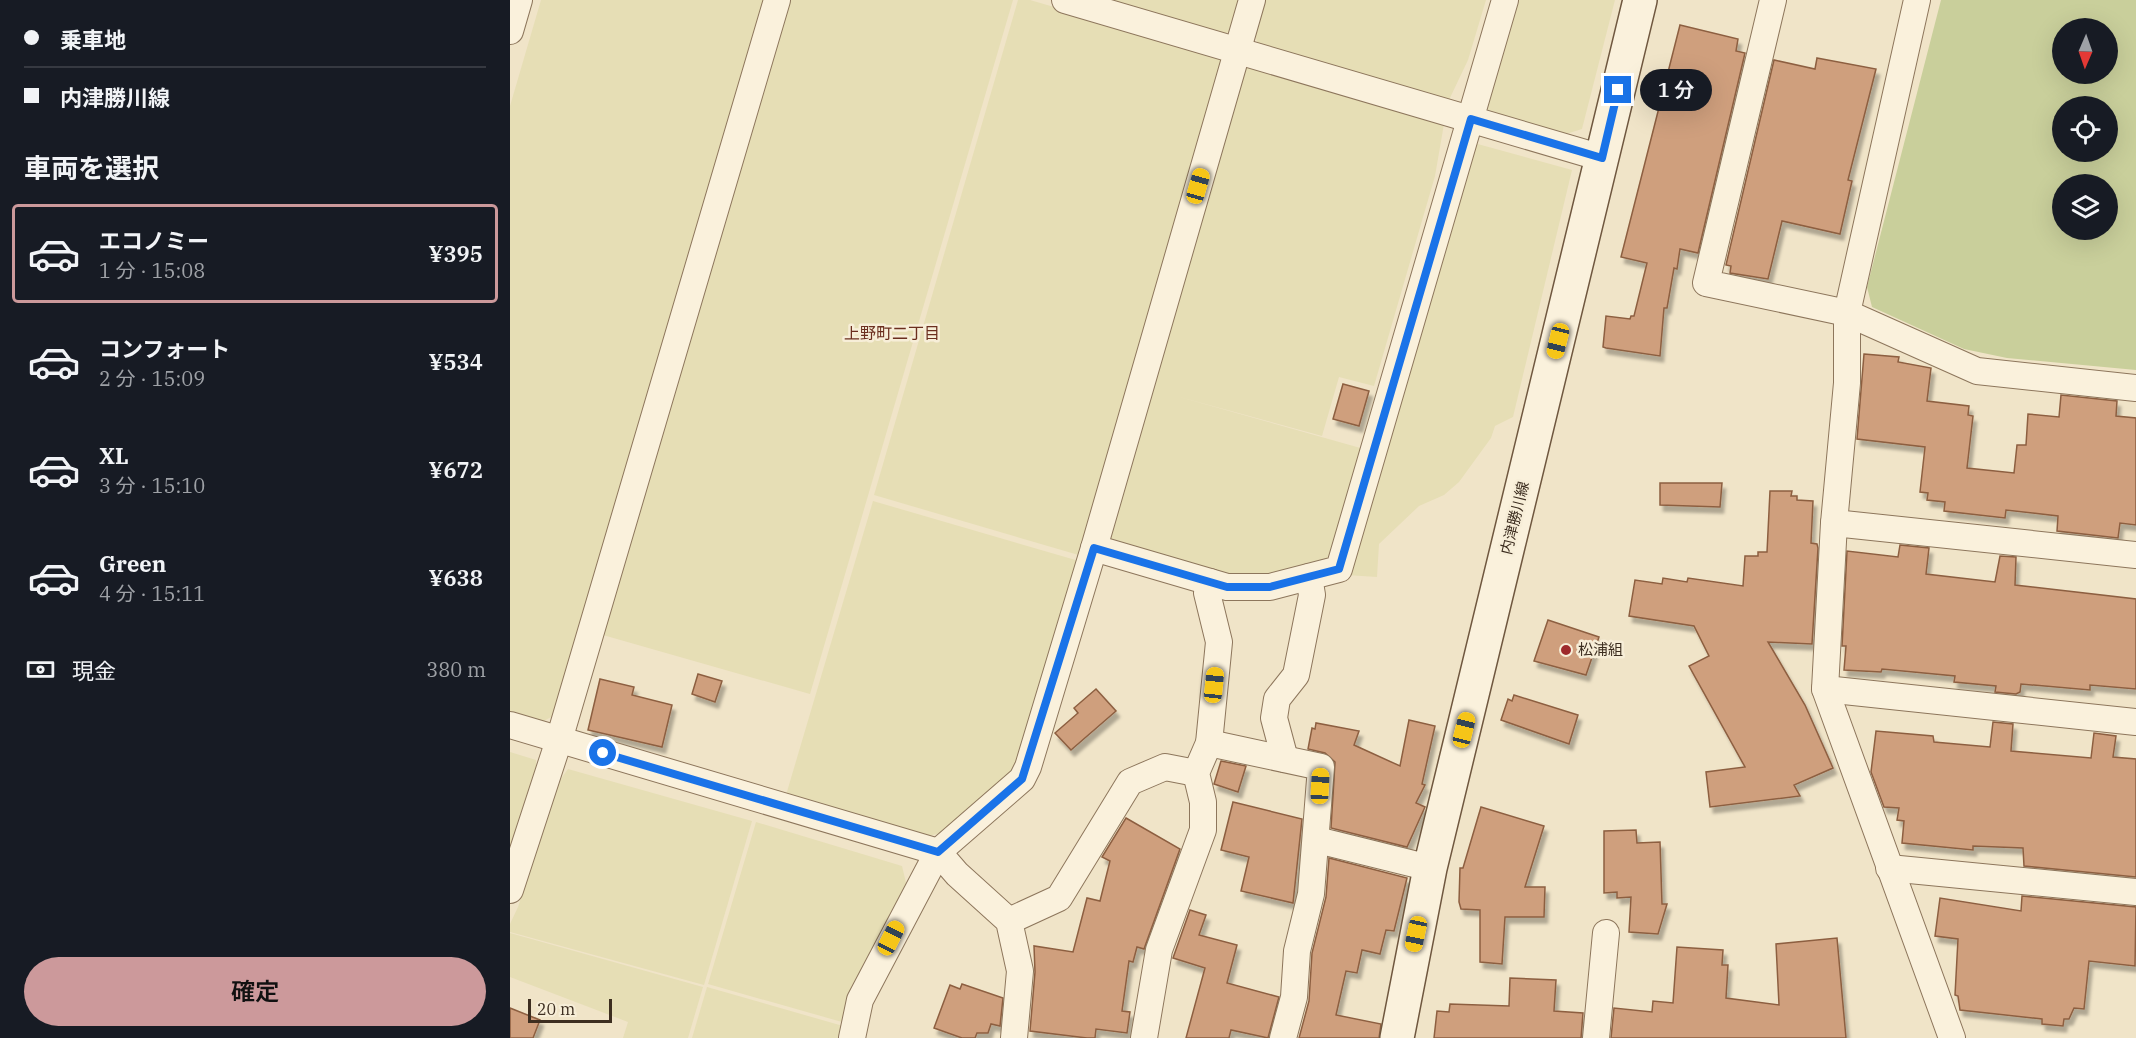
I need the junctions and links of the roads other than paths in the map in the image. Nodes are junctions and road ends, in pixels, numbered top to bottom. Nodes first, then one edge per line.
1 (519, 0) edge
2 (777, 0) edge
3 (1065, 0) edge
4 (1252, 0) edge
5 (1505, 0) edge
6 (1640, 0) edge
7 (1773, 0) edge
8 (1917, 0) edge
9 (510, 31) edge
10 (1237, 51) junction
11 (1471, 119) junction
12 (1602, 158) junction
13 (1847, 313) junction
14 (2136, 388) edge
15 (1834, 524) junction
16 (1094, 548) junction
17 (2136, 555) edge
18 (1309, 577) junction
19 (1210, 582) junction
20 (1825, 689) junction
21 (2136, 722) edge
22 (510, 725) edge
23 (559, 740) junction
24 (1209, 743) junction
25 (1286, 759) junction
26 (1196, 773) junction
27 (1317, 840) junction
28 (938, 852) junction
29 (1430, 867) junction
30 (1889, 868) junction
31 (510, 890) edge
32 (2136, 892) edge
33 (1009, 921) junction
34 (1606, 933) dead end
35 (852, 1038) edge
36 (1014, 1038) edge
37 (1144, 1038) edge
38 (1283, 1038) edge
39 (1397, 1038) edge
40 (1596, 1038) edge
41 (1952, 1038) edge

1 - 9 street
2 - 23 street
3 - 10 street
4 - 10 street
5 - 11 street
6 - 12 main road, 内津勝川線
7 - 13 street
8 - 13 street
10 - 11 street
10 - 16 street
11 - 12 street
11 - 18 street
12 - 29 main road, 内津勝川線
13 - 14 street
13 - 15 street
15 - 17 street
15 - 20 street
16 - 19 street
16 - 28 street
18 - 19 street
18 - 25 street
19 - 24 street
20 - 21 street
20 - 30 street
22 - 23 street
23 - 28 street
23 - 31 street
24 - 25 street
24 - 26 street
25 - 27 street
26 - 33 street
26 - 37 street
27 - 29 street
27 - 38 street
28 - 33 street
28 - 35 street
29 - 39 main road, 内津勝川線
30 - 32 street
30 - 41 street
33 - 36 street
34 - 40 street

